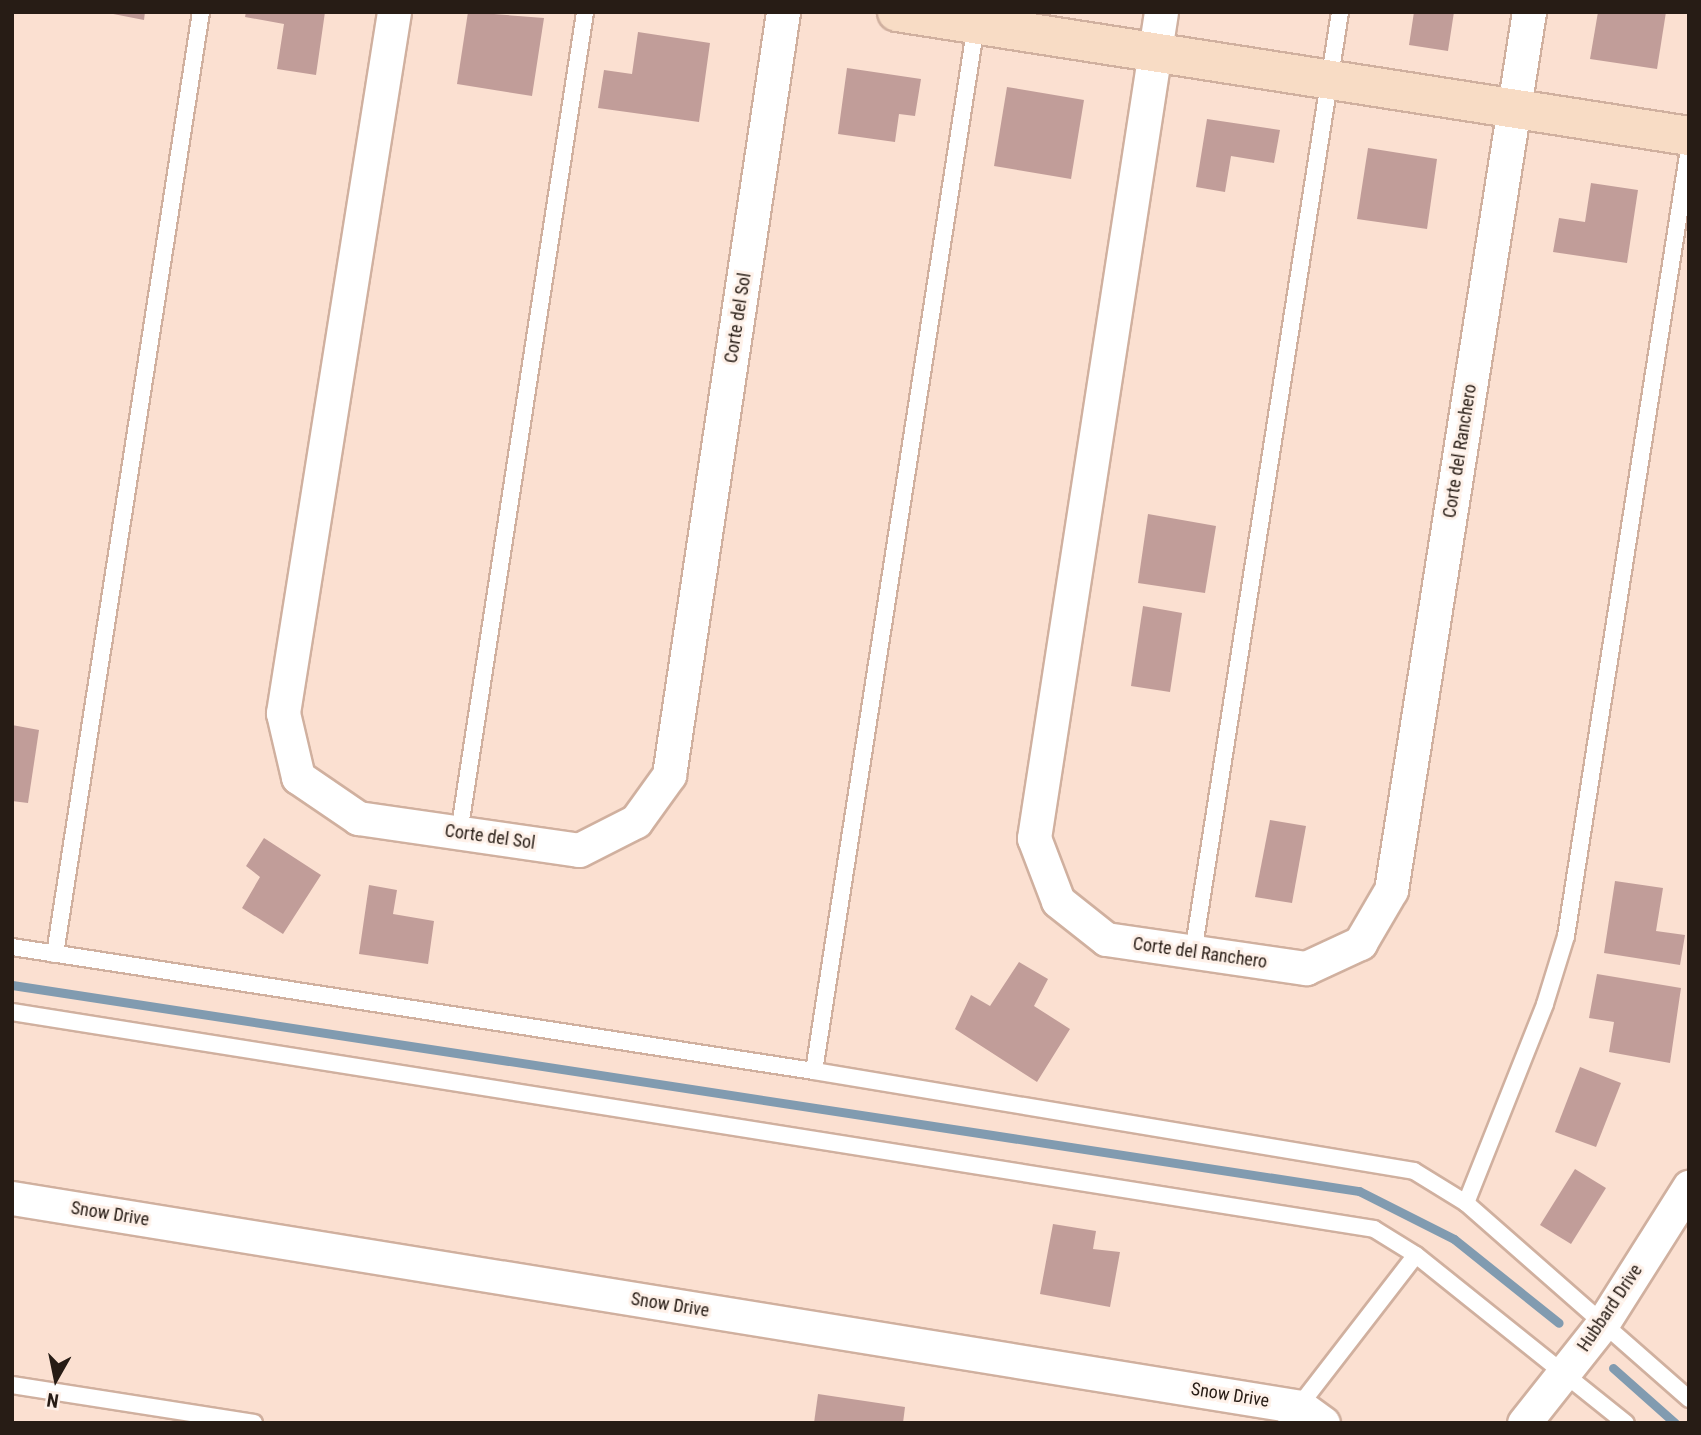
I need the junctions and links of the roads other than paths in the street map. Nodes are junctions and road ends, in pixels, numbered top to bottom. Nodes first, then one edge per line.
1 (201, 12) edge
2 (394, 12) edge
3 (585, 12) edge
4 (783, 12) edge
5 (897, 12) edge
6 (1161, 12) edge
7 (1340, 12) edge
8 (1529, 12) edge
9 (977, 18) edge
10 (1155, 52) junction
11 (1329, 80) junction
12 (1514, 109) junction
13 (1689, 136) edge
14 (1689, 149) edge
15 (459, 833) junction
16 (12, 947) edge
17 (1193, 953) junction
18 (55, 954) junction
19 (12, 1012) edge
20 (814, 1071) junction
21 (1689, 1187) edge
22 (12, 1199) edge
23 (1466, 1203) junction
24 (1416, 1255) junction
25 (1601, 1326) junction
26 (1564, 1373) junction
27 (12, 1385) edge
28 (1689, 1399) edge
29 (1303, 1417) edge
30 (254, 1423) edge
31 (1524, 1423) edge
32 (1626, 1423) edge

1 - 18 lane
2 - 15 street, Corte del Sol
3 - 15 lane
4 - 15 street, Corte del Sol
5 - 9 street
6 - 10 street, Corte del Ranchero
7 - 11 lane
8 - 12 street, Corte del Ranchero
9 - 10 street
9 - 20 lane
10 - 11 street
10 - 17 street, Corte del Ranchero
11 - 12 street
11 - 17 lane
12 - 13 street
12 - 17 street, Corte del Ranchero
14 - 23 lane
16 - 18 lane
18 - 20 lane
19 - 24 lane
20 - 23 lane
21 - 25 street, Hubbard Drive
22 - 29 street, Snow Drive
23 - 25 lane
24 - 26 lane
24 - 29 lane
25 - 26 street, Hubbard Drive
25 - 28 lane
26 - 31 street, Hubbard Drive
26 - 32 lane
27 - 30 lane

